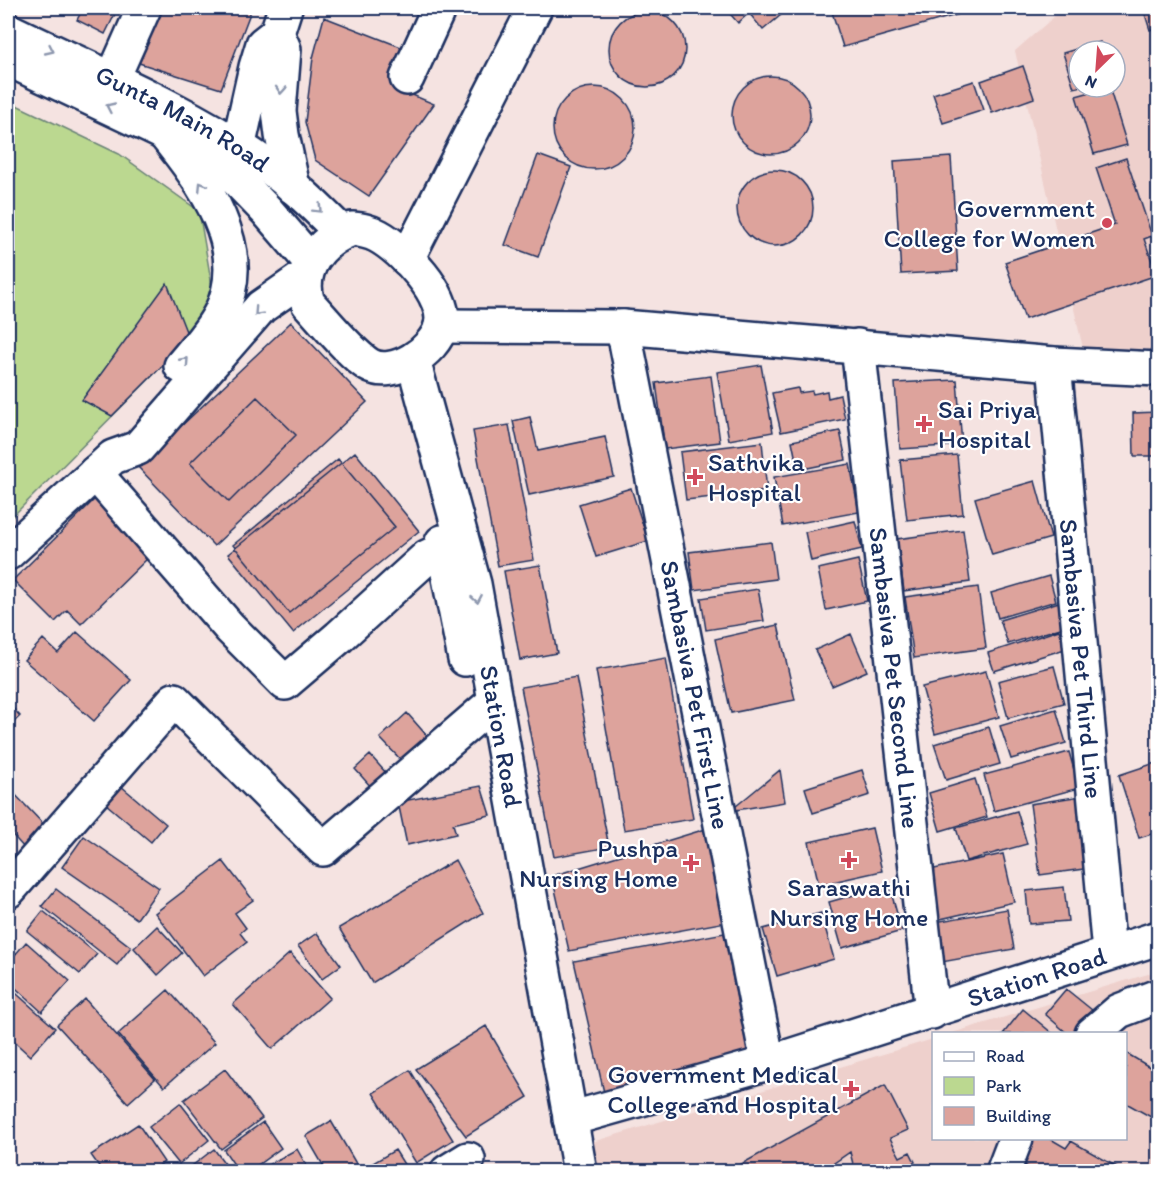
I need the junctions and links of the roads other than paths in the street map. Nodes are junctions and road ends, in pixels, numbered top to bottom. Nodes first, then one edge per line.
1 (144, 8) edge
2 (439, 8) edge
3 (535, 8) edge
4 (281, 20) edge
5 (8, 30) edge
6 (8, 59) edge
7 (407, 78) dead end
8 (112, 80) junction
9 (163, 132) junction
10 (237, 163) junction
11 (293, 187) junction
12 (342, 233) junction
13 (407, 260) junction
14 (307, 269) junction
15 (441, 326) junction
16 (623, 327) junction
17 (858, 346) junction
18 (406, 363) junction
19 (1054, 364) junction
20 (1158, 369) edge
21 (104, 465) junction
22 (455, 552) junction
23 (8, 553) edge
24 (485, 710) junction
25 (8, 891) edge
26 (1158, 938) edge
27 (1109, 952) junction
28 (1158, 996) edge
29 (932, 1012) junction
30 (1094, 1032) edge
31 (768, 1063) junction
32 (570, 1119) junction
33 (1015, 1140) edge
34 (560, 1172) edge
35 (580, 1172) edge
36 (1003, 1172) edge

1 - 8 street
2 - 7 street
3 - 13 street
4 - 10 street
4 -> 11 street
5 -> 8 street, Gunta Main Road
9 -> 6 street, Gunta Main Road
8 - 10 street, Gunta Main Road
9 - 10 street, Gunta Main Road
21 -> 9 street
10 - 11 street, Gunta Main Road
10 - 14 street, Gunta Main Road
11 -> 12 street, Gunta Main Road
12 - 13 street
12 - 14 street
13 - 15 street
14 - 18 street
14 -> 21 street
15 - 16 street
15 - 18 street
16 - 17 street
16 - 31 street, Sambasiva Pet First Line
17 - 19 street
17 - 29 street, Sambasiva Pet Second Line
18 - 22 street, Station Road
19 - 20 street
19 - 27 street, Sambasiva Pet Third Line
21 - 22 street
21 - 23 street
22 - 24 street, Station Road
24 - 25 street
24 - 32 street, Station Road
24 - 34 street
26 - 27 street, Station Road
27 - 29 street, Station Road
28 - 30 street
29 - 31 street, Station Road
31 - 32 street, Station Road
32 - 35 street, Station Road
33 - 36 street

